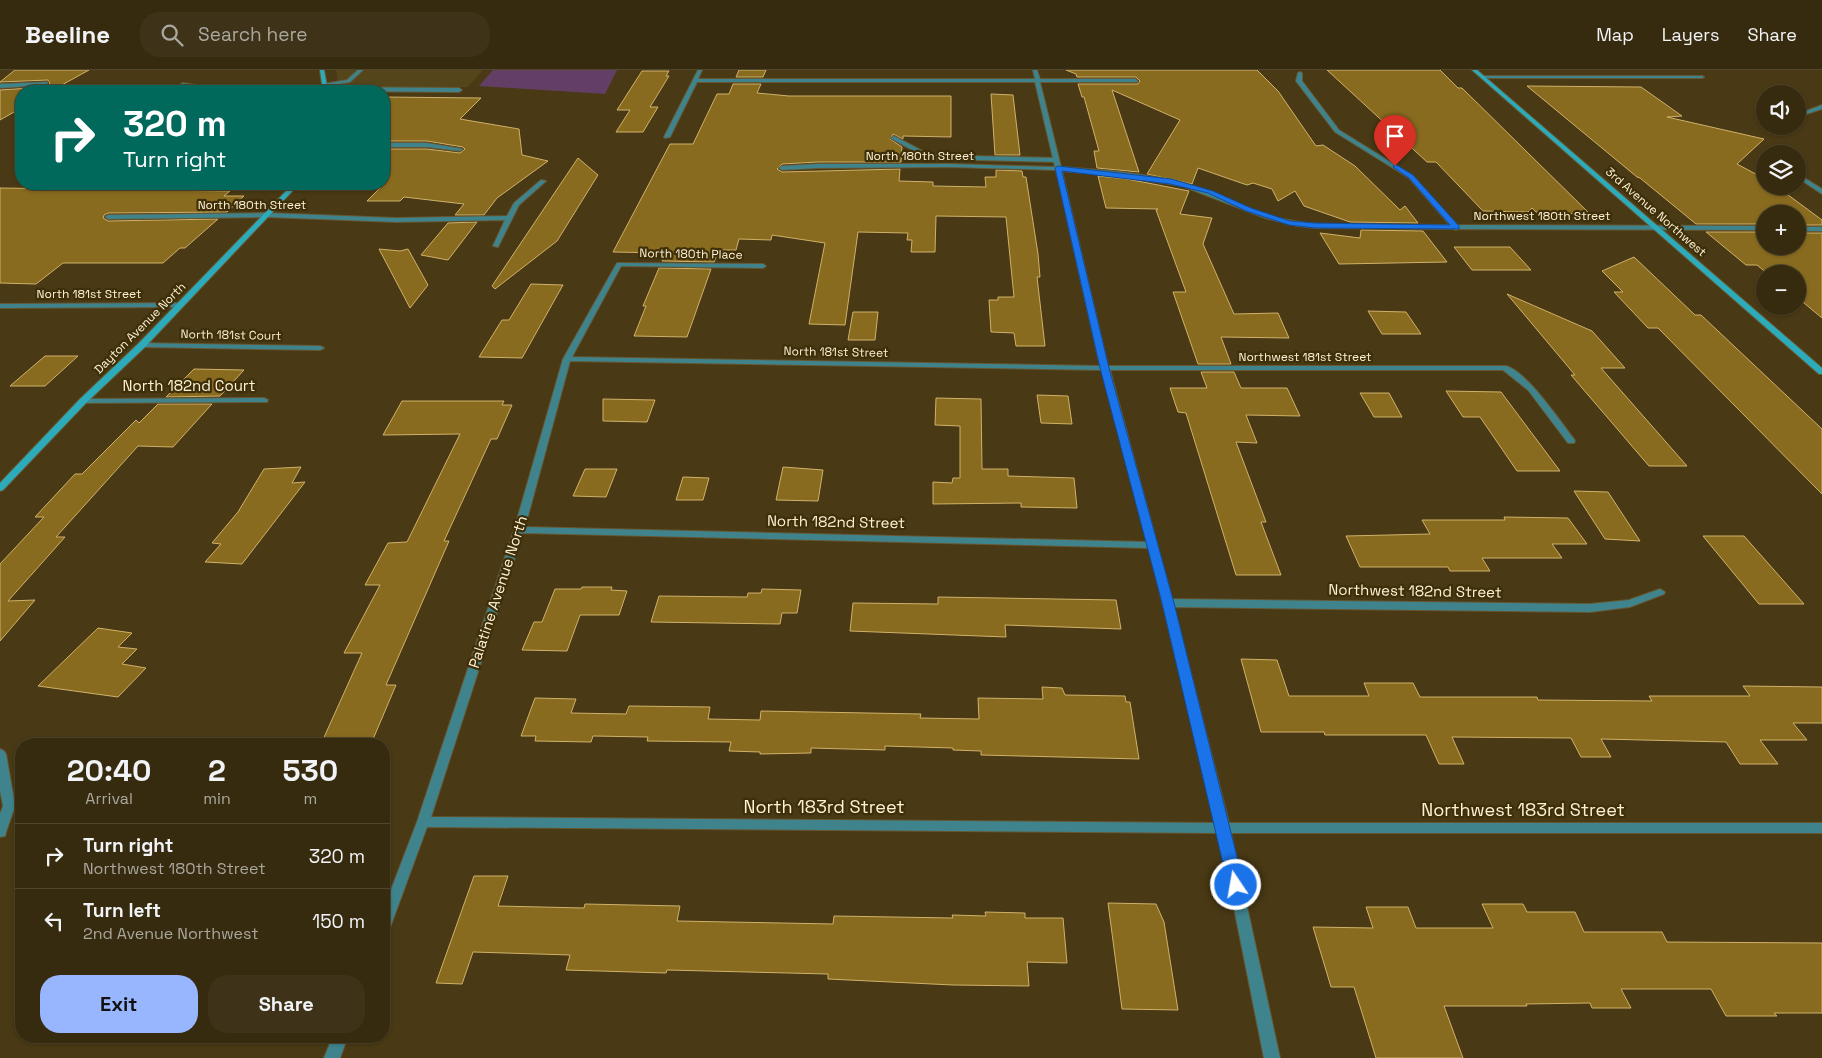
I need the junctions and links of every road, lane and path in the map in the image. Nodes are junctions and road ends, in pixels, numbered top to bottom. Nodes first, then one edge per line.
1 (322, 70) edge
2 (361, 70) edge
3 (700, 70) edge
4 (1035, 70) edge
5 (1474, 70) edge
6 (1300, 73) dead end
7 (1483, 77) junction
8 (1702, 77) dead end
9 (695, 80) junction
10 (1038, 81) junction
11 (1136, 81) dead end
12 (46, 83) dead end
13 (15, 85) edge
14 (15, 85) edge
15 (325, 85) edge
16 (335, 85) edge
17 (0, 86) edge
18 (390, 89) edge
19 (459, 90) dead end
20 (1822, 107) edge
21 (1806, 112) edge
22 (667, 137) dead end
23 (894, 138) dead end
24 (390, 145) edge
25 (460, 149) dead end
26 (1057, 164) junction
27 (782, 168) dead end
28 (543, 181) dead end
29 (1806, 181) edge
30 (290, 190) edge
31 (1822, 192) edge
32 (267, 215) junction
33 (108, 217) dead end
34 (509, 218) junction
35 (1456, 228) junction
36 (1656, 228) junction
37 (1756, 228) edge
38 (1806, 229) edge
39 (1822, 229) edge
40 (496, 246) dead end
41 (619, 264) joint
42 (763, 266) dead end
43 (179, 305) junction
44 (0, 306) edge
45 (142, 345) junction
46 (320, 348) dead end
47 (567, 359) junction
48 (1105, 368) junction
49 (1822, 372) edge
50 (264, 400) dead end
51 (83, 401) junction
52 (1571, 441) dead end
53 (0, 488) edge
54 (518, 530) junction
55 (1153, 545) junction
56 (1660, 592) dead end
57 (1168, 603) junction
58 (0, 754) edge
59 (424, 822) junction
60 (1224, 828) junction
61 (1822, 828) edge
62 (0, 832) edge
63 (390, 910) edge
64 (338, 1043) edge
65 (332, 1058) edge
66 (1272, 1058) edge

1 - 15 street
2 - 16 street
3 - 9 street
4 - 10 street
5 - 7 street, 3rd Avenue Northwest
6 - 35 street
7 - 8 street
7 - 36 street, 3rd Avenue Northwest
9 - 10 street
9 - 22 street
10 - 11 street
10 - 26 street
12 - 13 street
14 - 17 street
18 - 19 street
20 - 21 street
23 - 26 street
24 - 25 street
26 - 27 street, North 180th Street
26 - 35 street, Northwest 180th Street
26 - 48 street
28 - 34 street
29 - 31 street
30 - 32 street, Dayton Avenue North
32 - 33 street, North 180th Street
32 - 34 street, North 180th Street
32 - 43 street, Dayton Avenue North
34 - 40 street
35 - 36 street, Northwest 180th Street
36 - 37 street, Northwest 180th Street
36 - 49 street, 3rd Avenue Northwest
38 - 39 street
41 - 42 street, North 180th Place
41 - 47 street, Palatine Avenue North
43 - 44 street, North 181st Street
43 - 45 street, Dayton Avenue North
45 - 46 street, North 181st Court
45 - 51 street, Dayton Avenue North
47 - 48 street, North 181st Street
47 - 54 street, Palatine Avenue North
48 - 52 street, Northwest 181st Street
48 - 55 street
50 - 51 street, North 182nd Court
51 - 53 street, Dayton Avenue North
54 - 55 street, North 182nd Street
54 - 59 street, Palatine Avenue North
55 - 57 street
56 - 57 street, Northwest 182nd Street
57 - 60 street
58 - 62 street
59 - 60 street, North 183rd Street
59 - 63 street, Palatine Avenue North
60 - 61 street, Northwest 183rd Street
60 - 66 street
64 - 65 street

